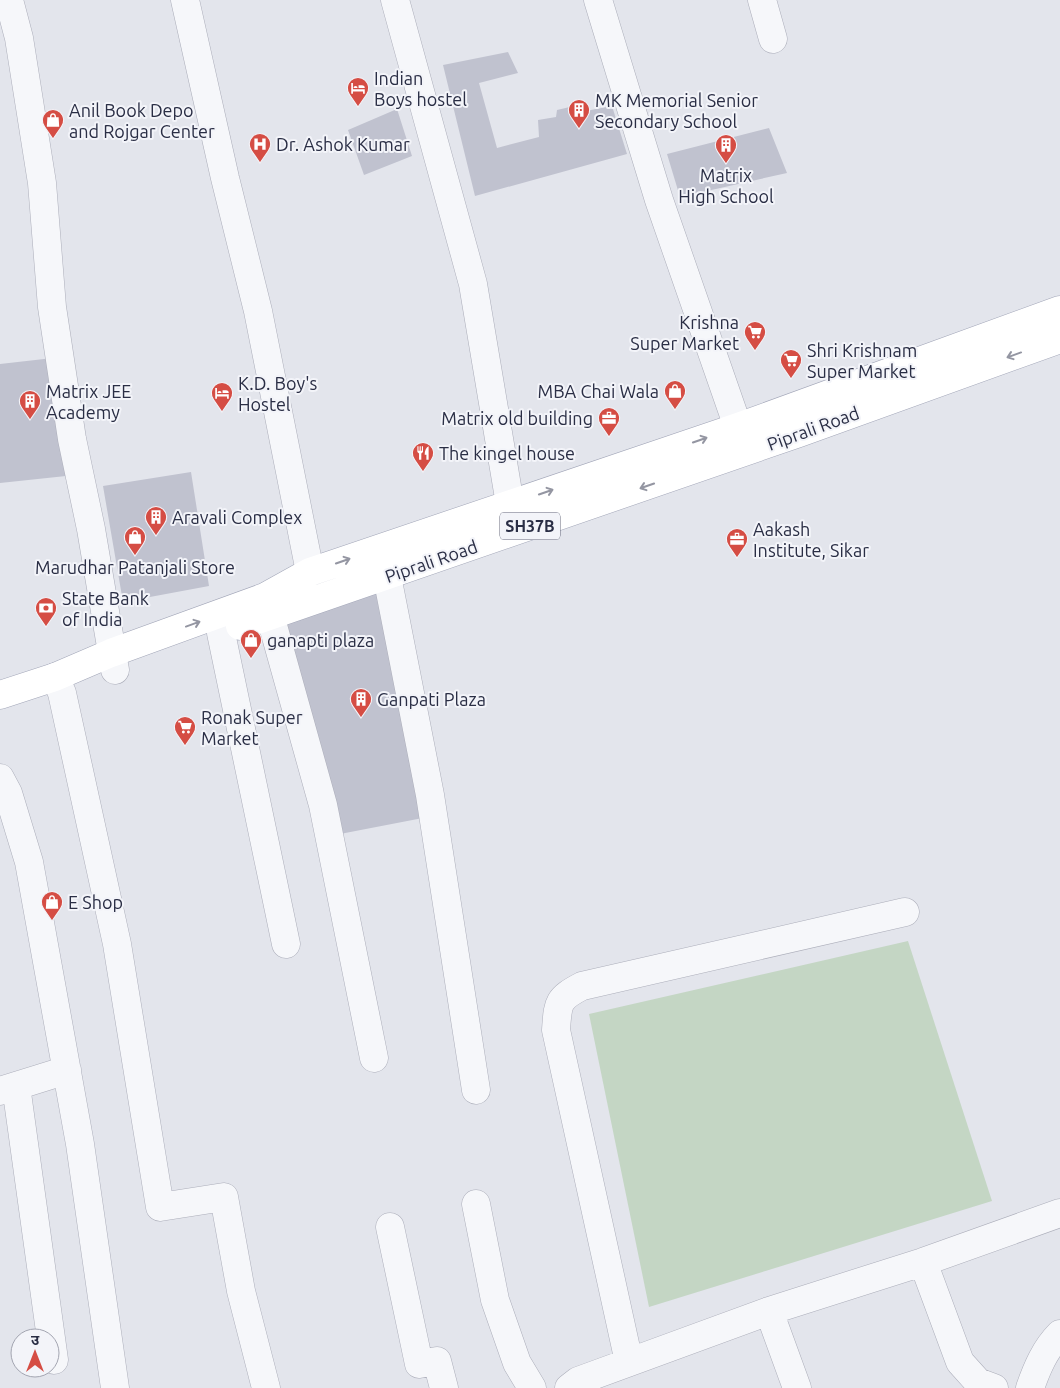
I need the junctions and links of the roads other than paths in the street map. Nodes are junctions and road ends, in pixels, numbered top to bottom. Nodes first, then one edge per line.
1 (9, 0) edge
2 (185, 0) edge
3 (395, 0) edge
4 (598, 0) edge
5 (762, 0) edge
6 (773, 40) dead end
7 (1060, 310) edge
8 (1060, 339) edge
9 (738, 427) junction
10 (510, 504) junction
11 (310, 572) junction
12 (387, 576) junction
13 (270, 615) junction
14 (220, 633) junction
15 (113, 661) junction
16 (59, 685) junction
17 (0, 695) edge
18 (0, 714) edge
19 (0, 778) edge
20 (905, 912) dead end
21 (286, 944) dead end
22 (374, 1058) dead end
23 (67, 1070) junction
24 (8, 1089) edge
25 (476, 1090) dead end
26 (476, 1204) dead end
27 (1060, 1213) edge
28 (390, 1227) dead end
29 (923, 1262) junction
30 (770, 1311) junction
31 (49, 1328) edge
32 (1060, 1334) edge
33 (628, 1362) junction
34 (115, 1388) edge
35 (266, 1388) edge
36 (444, 1388) edge
37 (532, 1388) edge
38 (569, 1388) edge
39 (797, 1388) edge
40 (994, 1388) edge
41 (1030, 1388) edge

1 - 15 street
2 - 11 street
3 - 10 street
4 - 9 street
5 - 6 street
7 - 9 main road
8 -> 12 main road, Piprali Road / SH37B
10 -> 9 main road
11 -> 10 main road
15 -> 11 main road
12 - 13 main road, Piprali Road / SH37B
12 - 25 street
13 - 14 main road, Piprali Road / SH37B
13 - 22 street
14 - 15 main road, Piprali Road / SH37B
14 - 21 street
15 - 16 main road
16 - 17 main road
16 - 18 main road
16 - 35 street
19 - 23 street
20 - 33 street
23 - 24 street
23 - 34 street
24 - 31 street
26 - 37 street
27 - 29 street
28 - 36 street
29 - 30 street
29 - 40 street
30 - 33 street
30 - 39 street
32 - 41 street
33 - 38 street

